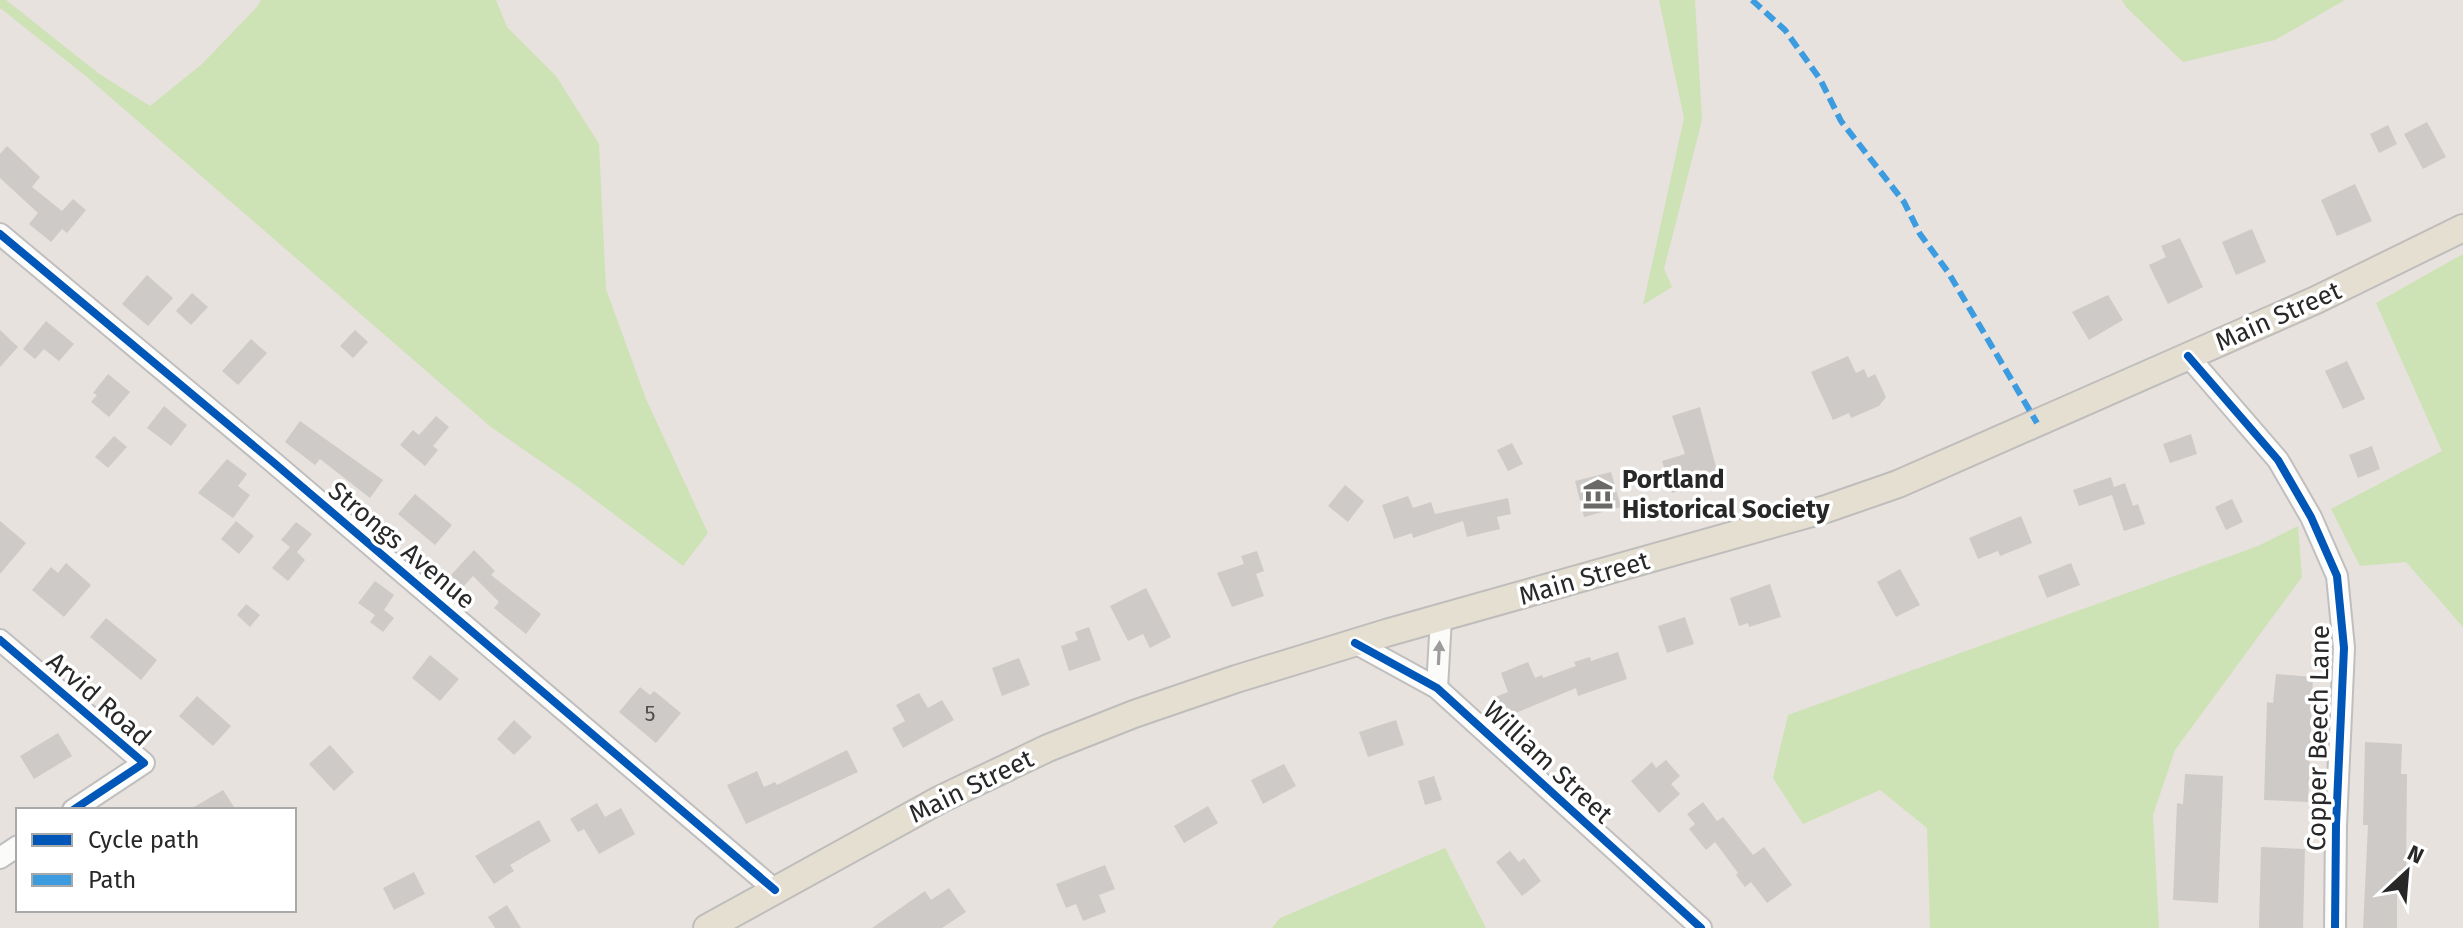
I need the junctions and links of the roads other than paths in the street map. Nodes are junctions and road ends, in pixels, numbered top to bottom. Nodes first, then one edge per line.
1 (2463, 228) edge
2 (0, 234) edge
3 (2188, 356) junction
4 (1441, 618) junction
5 (0, 640) edge
6 (1355, 643) junction
7 (1437, 688) junction
8 (76, 808) edge
9 (775, 890) junction
10 (707, 928) edge
11 (1701, 928) edge
12 (2335, 928) edge

1 - 3 main road, Main Street
2 - 9 street, Strongs Avenue
3 - 4 main road, Main Street
3 - 12 street, Copper Beech Lane
4 - 6 main road, Main Street
7 -> 4 street
5 - 8 street, Arvid Road
6 - 7 street, William Street
6 - 9 main road, Main Street
7 - 11 street, William Street
9 - 10 main road, Main Street

